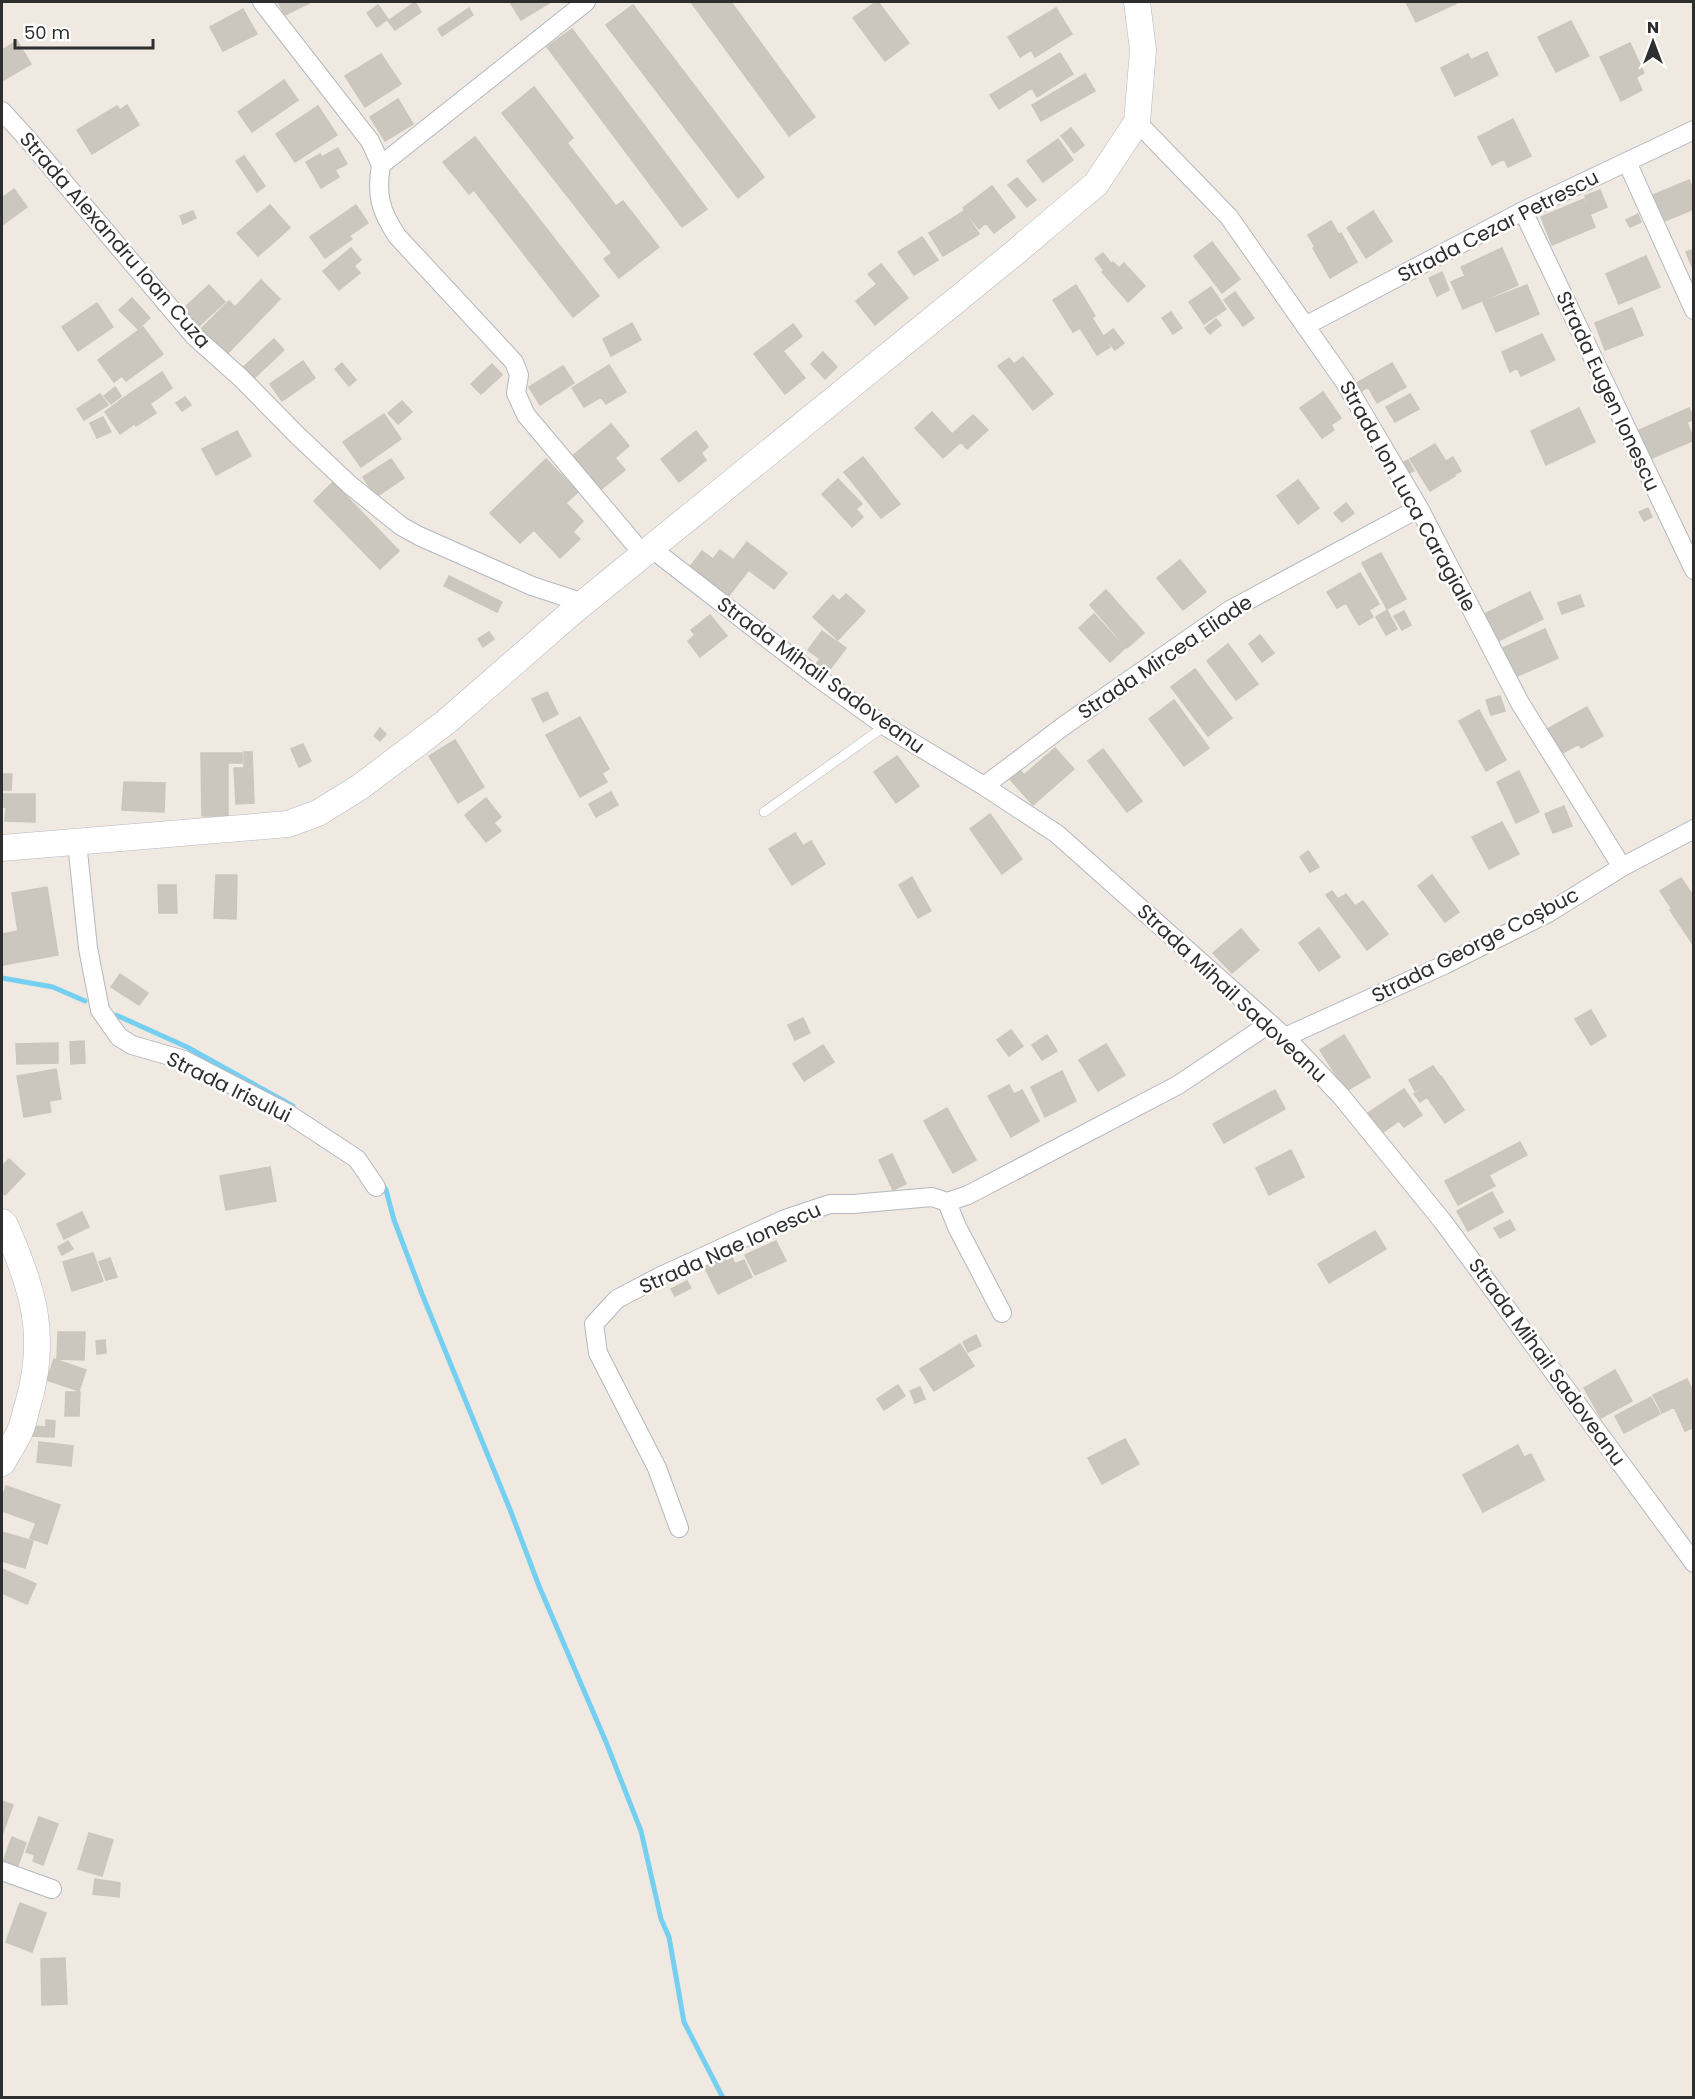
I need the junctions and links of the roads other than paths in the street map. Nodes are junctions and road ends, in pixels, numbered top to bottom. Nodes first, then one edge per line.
1 (262, 2) edge
2 (586, 2) edge
3 (1137, 2) edge
4 (2, 111) edge
5 (1137, 122) junction
6 (1694, 129) edge
7 (1627, 162) junction
8 (381, 165) junction
9 (1523, 211) junction
10 (1694, 310) edge
11 (1305, 327) junction
12 (1419, 508) junction
13 (647, 551) junction
14 (1694, 570) edge
15 (584, 603) junction
16 (885, 726) junction
17 (984, 786) junction
18 (764, 812) dead end
19 (1694, 829) edge
20 (76, 842) junction
21 (2, 848) edge
22 (1622, 867) junction
23 (1269, 1024) junction
24 (1285, 1037) junction
25 (376, 1187) dead end
26 (947, 1202) junction
27 (2, 1222) edge
28 (1002, 1313) dead end
29 (2, 1463) edge
30 (679, 1528) dead end
31 (1694, 1563) edge
32 (2, 1871) edge
33 (52, 1889) dead end

1 - 8 street
2 - 8 street
3 - 5 main road
4 - 15 street, Strada Alexandru Ioan Cuza
5 - 11 street, Strada Ion Luca Caragiale
5 - 13 main road
6 - 7 street, Strada Cezar Petrescu
7 - 9 street, Strada Cezar Petrescu
7 - 10 street
8 - 13 street, Strada Mihail Sadoveanu
9 - 11 street, Strada Cezar Petrescu
9 - 14 street, Strada Eugen Ionescu
11 - 12 street, Strada Ion Luca Caragiale
12 - 17 street, Strada Mircea Eliade
12 - 22 street, Strada Ion Luca Caragiale
13 - 15 main road
13 - 16 street, Strada Mihail Sadoveanu
15 - 20 main road
16 - 17 street, Strada Mihail Sadoveanu
16 - 18 lane
17 - 23 street, Strada Mihail Sadoveanu
19 - 22 street, Strada George Coșbuc
20 - 21 main road
20 - 25 street, Strada Irisului
22 - 24 street, Strada George Coșbuc
23 - 24 street, Strada Mihail Sadoveanu
23 - 26 street, Strada Nae Ionescu
24 - 31 street, Strada Mihail Sadoveanu
26 - 28 street
26 - 30 street, Strada Nae Ionescu
27 - 29 main road
32 - 33 street

